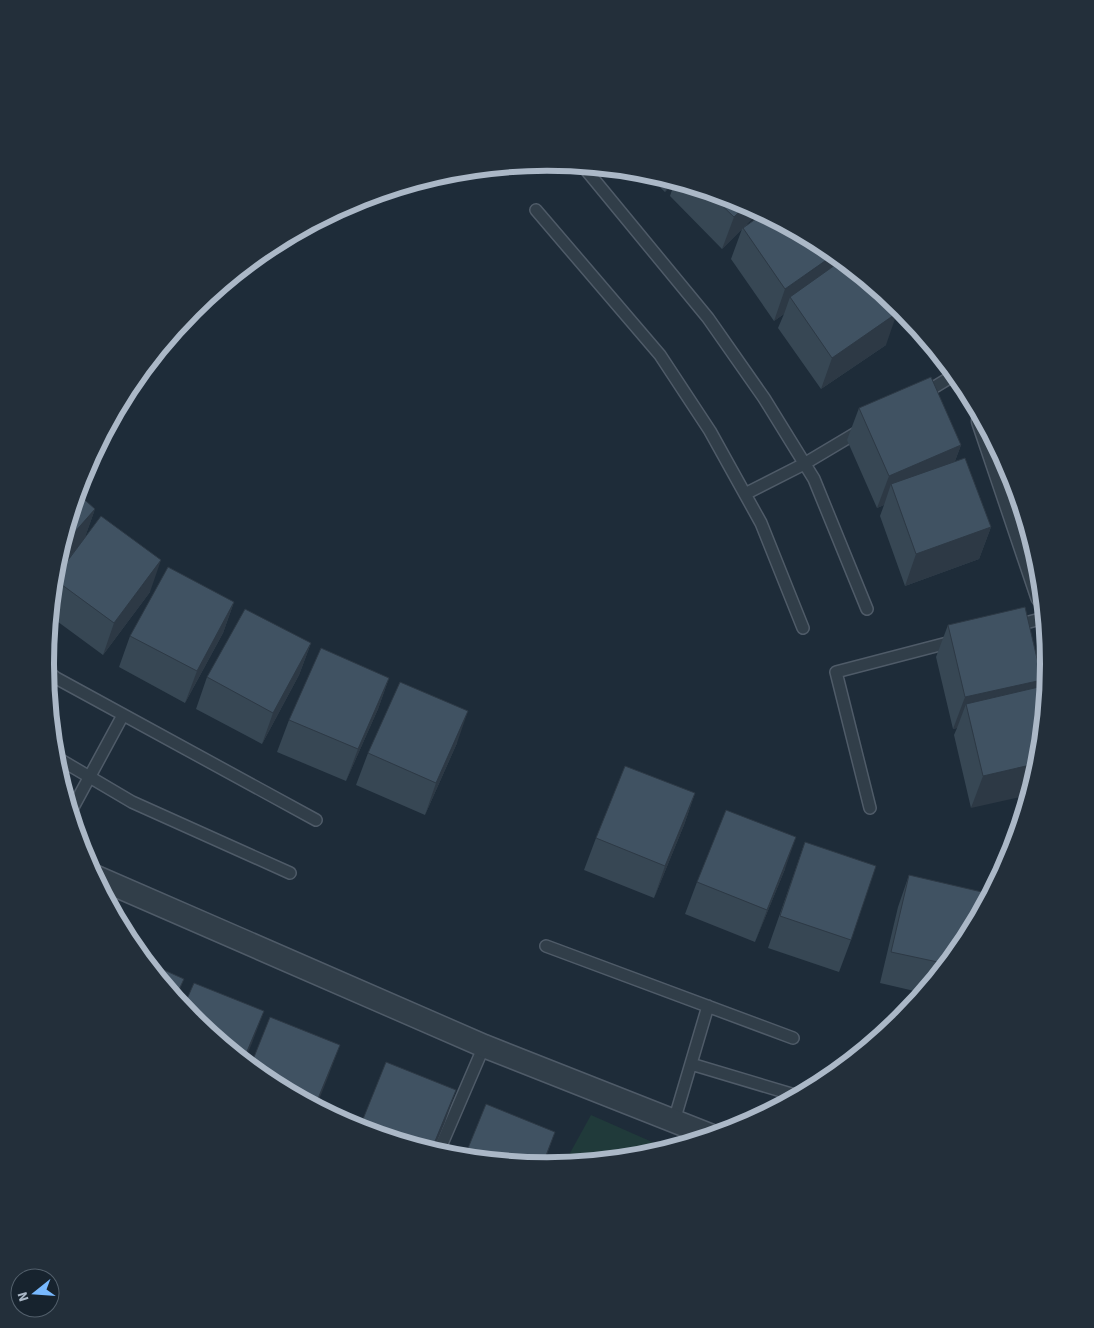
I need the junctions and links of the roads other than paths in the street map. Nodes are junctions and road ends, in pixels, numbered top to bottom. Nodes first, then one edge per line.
1 (589, 173) edge
2 (536, 210) dead end
3 (949, 378) edge
4 (914, 399) edge
5 (871, 424) edge
6 (997, 463) edge
7 (804, 464) junction
8 (745, 494) junction
9 (1027, 550) edge
10 (867, 609) dead end
11 (1038, 620) edge
12 (803, 628) dead end
13 (1007, 628) edge
14 (969, 638) edge
15 (54, 677) edge
16 (123, 715) junction
17 (63, 761) edge
18 (90, 776) junction
19 (75, 804) edge
20 (870, 808) dead end
21 (316, 820) dead end
22 (290, 873) dead end
23 (104, 880) edge
24 (546, 946) dead end
25 (708, 1006) junction
26 (793, 1038) dead end
27 (484, 1046) junction
28 (691, 1064) junction
29 (789, 1093) edge
30 (674, 1121) junction
31 (702, 1132) edge
32 (441, 1146) edge

1 - 7 lane
2 - 8 lane
3 - 4 lane
5 - 7 lane
6 - 9 street
7 - 8 lane
7 - 10 lane
8 - 12 lane
11 - 13 lane
14 - 20 lane
15 - 16 lane
16 - 18 lane
16 - 21 lane
17 - 18 lane
18 - 19 lane
18 - 22 lane
23 - 27 street
24 - 25 lane
25 - 26 lane
25 - 28 lane
27 - 30 street
27 - 32 lane
28 - 29 lane
28 - 30 lane
30 - 31 street

